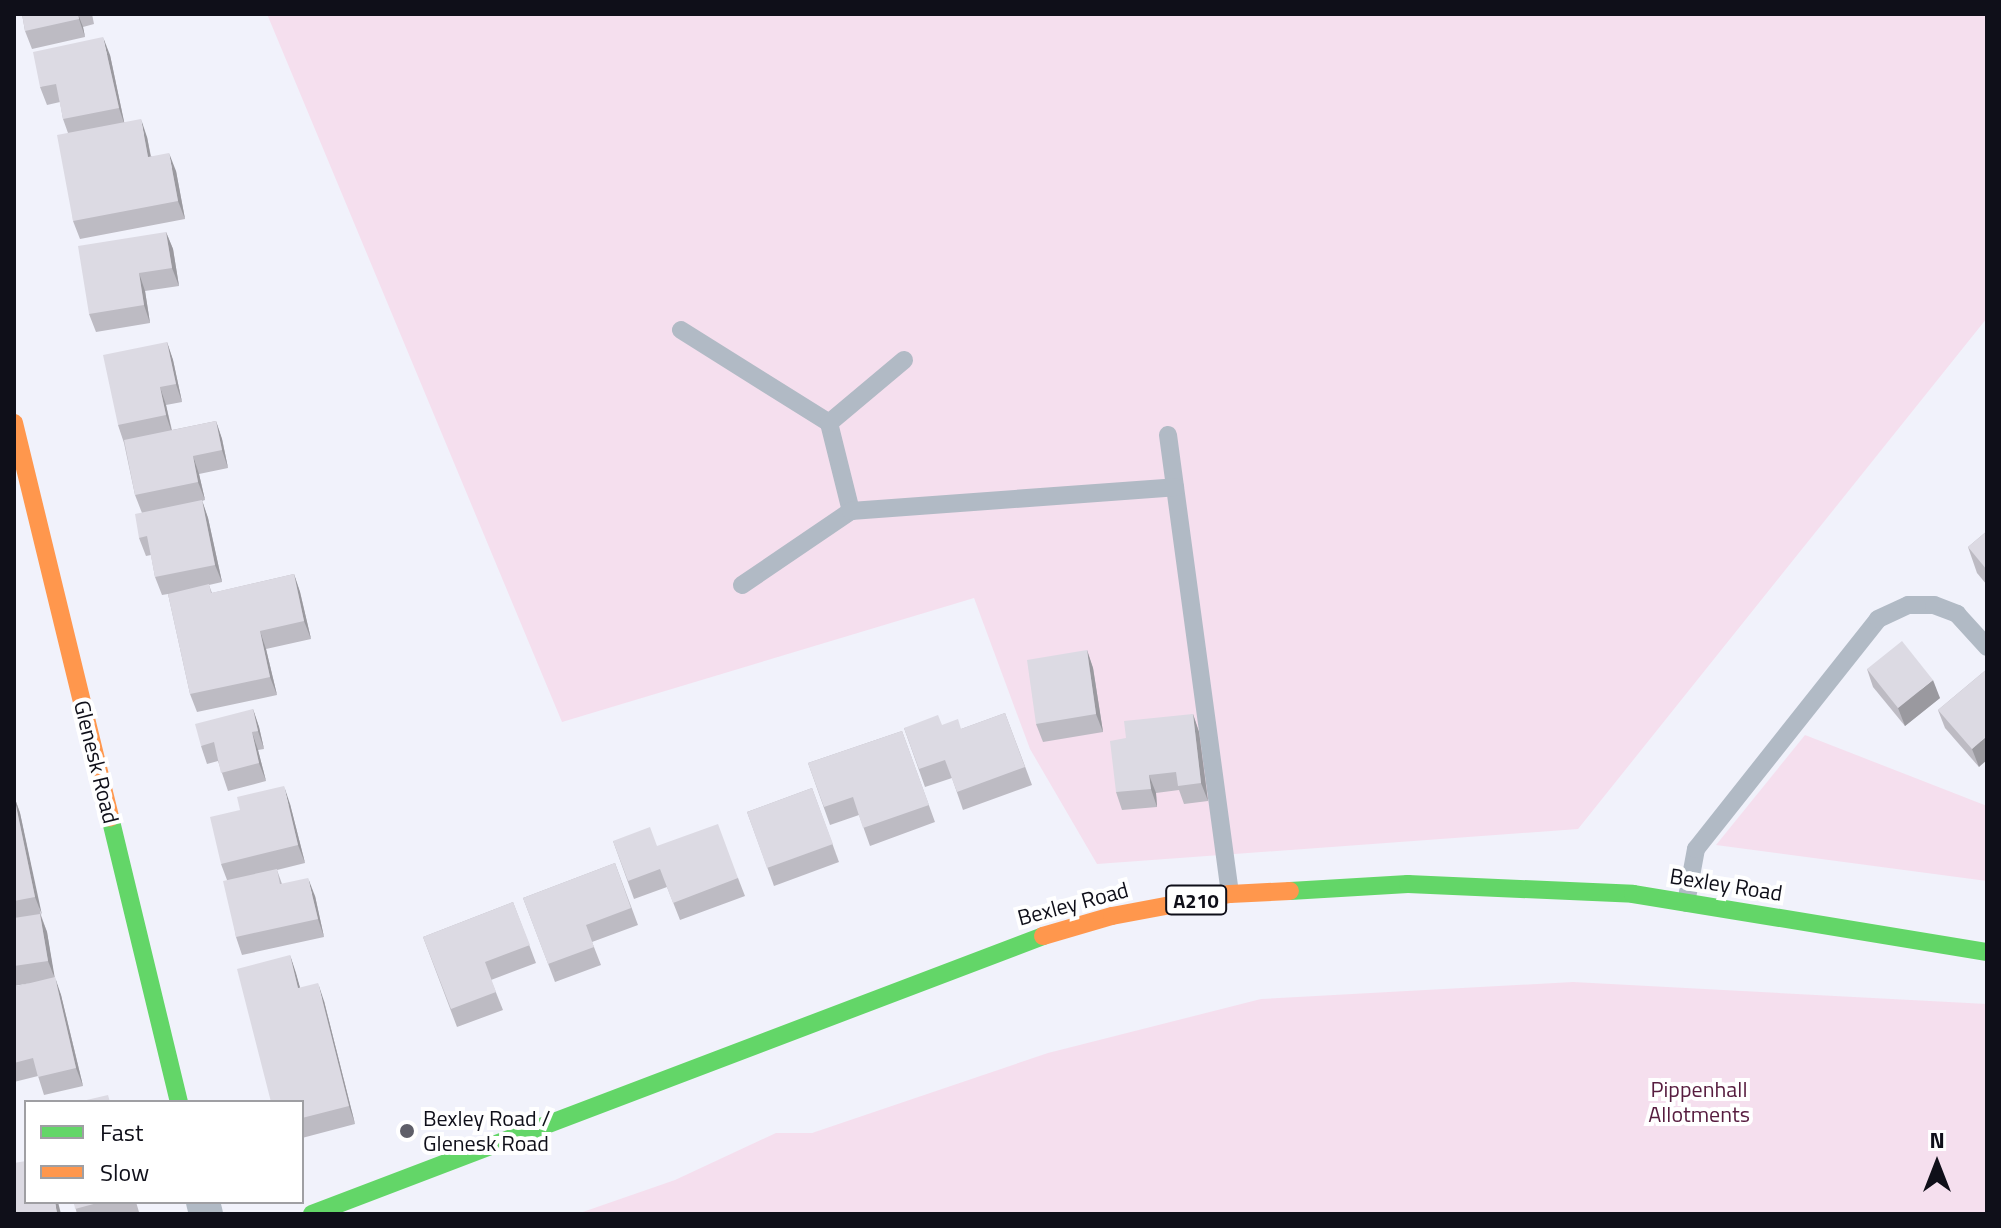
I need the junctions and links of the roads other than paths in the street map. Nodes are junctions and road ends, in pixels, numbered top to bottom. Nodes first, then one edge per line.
1 (681, 330) dead end
2 (904, 360) dead end
3 (14, 423) edge
4 (829, 423) junction
5 (1168, 435) dead end
6 (1175, 487) junction
7 (851, 511) junction
8 (742, 585) dead end
9 (1987, 647) edge
10 (1230, 894) junction
11 (1686, 903) junction
12 (1987, 952) edge
13 (179, 1100) edge
14 (312, 1214) edge

1 - 4 lane
2 - 4 lane
3 - 13 main road, Glenesk Road
4 - 7 lane
5 - 6 lane
6 - 7 lane
6 - 10 lane
7 - 8 lane
9 - 11 lane
10 - 11 main road, Bexley Road / A210
10 - 14 main road, Bexley Road / A210
11 - 12 main road, Bexley Road / A210

